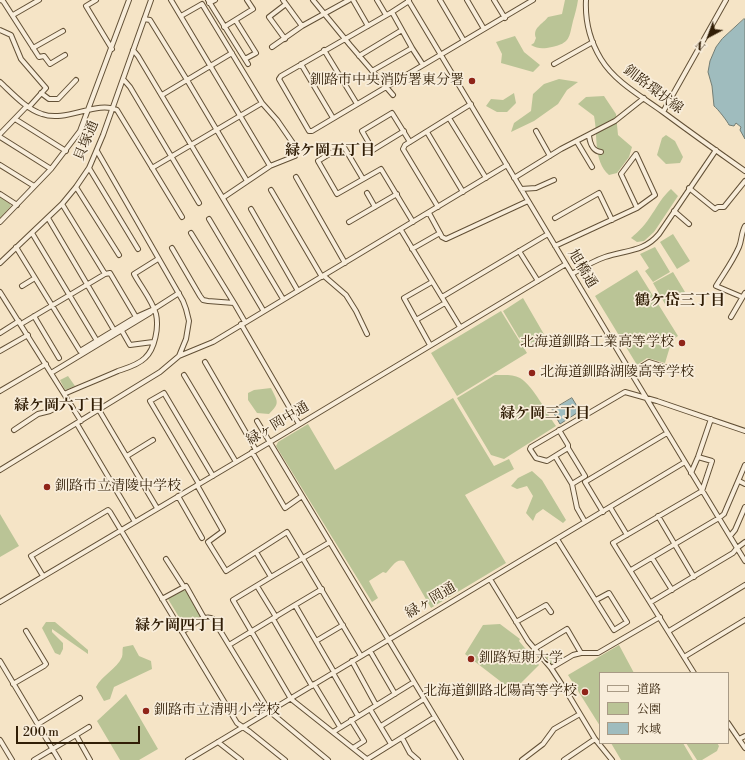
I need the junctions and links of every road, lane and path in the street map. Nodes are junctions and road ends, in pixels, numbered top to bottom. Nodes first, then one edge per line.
1 (0, 0) edge
2 (39, 0) edge
3 (96, 0) edge
4 (129, 0) edge
5 (151, 0) edge
6 (171, 0) edge
7 (215, 0) edge
8 (247, 0) edge
9 (313, 0) edge
10 (349, 0) edge
11 (353, 0) edge
12 (377, 0) edge
13 (440, 0) edge
14 (467, 0) edge
15 (494, 0) edge
16 (522, 0) edge
17 (533, 0) edge
18 (586, 0) edge
19 (726, 0) edge
20 (409, 1) edge
21 (208, 2) edge
22 (285, 2) edge
23 (525, 5) junction
24 (392, 12) junction
25 (324, 13) junction
26 (386, 15) junction
27 (13, 16) junction
28 (181, 16) junction
29 (505, 18) junction
30 (144, 19) junction
31 (236, 20) junction
32 (302, 26) junction
33 (368, 26) junction
34 (224, 27) junction
35 (484, 29) junction
36 (0, 30) edge
37 (402, 30) junction
38 (62, 31) dead end
39 (285, 39) junction
40 (344, 39) junction
41 (464, 41) junction
42 (593, 42) junction
43 (272, 47) dead end
44 (33, 48) junction
45 (412, 48) junction
46 (112, 49) junction
47 (133, 50) junction
48 (324, 50) junction
49 (232, 53) junction
50 (65, 55) dead end
51 (441, 55) junction
52 (359, 56) junction
53 (245, 59) junction
54 (248, 64) dead end
55 (301, 64) junction
56 (554, 64) dead end
57 (210, 66) junction
58 (423, 66) junction
59 (372, 71) junction
60 (123, 79) junction
61 (76, 80) dead end
62 (187, 80) junction
63 (0, 82) edge
64 (386, 87) junction
65 (42, 93) junction
66 (162, 95) junction
67 (393, 95) dead end
68 (644, 98) junction
69 (262, 103) junction
70 (356, 104) junction
71 (471, 104) junction
72 (28, 106) junction
73 (112, 107) junction
74 (88, 111) junction
75 (663, 112) junction
76 (240, 116) junction
77 (333, 118) junction
78 (449, 118) junction
79 (15, 119) junction
80 (217, 130) junction
81 (404, 131) junction
82 (536, 131) dead end
83 (427, 132) junction
84 (0, 136) edge
85 (589, 136) junction
86 (410, 142) junction
87 (577, 142) junction
88 (191, 145) junction
89 (716, 150) junction
90 (66, 151) junction
91 (97, 151) junction
92 (601, 152) dead end
93 (550, 156) junction
94 (171, 157) junction
95 (0, 165) edge
96 (270, 166) junction
97 (507, 166) junction
98 (592, 167) dead end
99 (89, 168) junction
100 (152, 168) junction
101 (51, 169) junction
102 (745, 171) edge
103 (296, 176) dead end
104 (486, 178) junction
105 (514, 178) junction
106 (363, 179) junction
107 (554, 180) dead end
108 (247, 181) junction
109 (745, 181) edge
110 (34, 186) junction
111 (76, 187) junction
112 (689, 188) junction
113 (521, 189) junction
114 (271, 190) dead end
115 (463, 192) junction
116 (367, 193) dead end
117 (0, 194) edge
118 (397, 194) junction
119 (224, 197) junction
120 (528, 201) junction
121 (199, 203) dead end
122 (62, 204) junction
123 (17, 205) junction
124 (375, 207) junction
125 (438, 207) junction
126 (637, 208) junction
127 (250, 209) dead end
128 (674, 211) junction
129 (429, 213) junction
130 (182, 217) dead end
131 (48, 218) junction
132 (555, 218) dead end
133 (209, 220) dead end
134 (612, 220) junction
135 (0, 222) edge
136 (349, 222) dead end
137 (413, 222) junction
138 (689, 224) dead end
139 (745, 226) edge
140 (401, 230) junction
141 (32, 233) junction
142 (191, 233) dead end
143 (440, 233) junction
144 (548, 234) junction
145 (556, 246) junction
146 (16, 248) junction
147 (172, 248) dead end
148 (412, 249) junction
149 (138, 250) dead end
150 (519, 251) junction
151 (118, 255) dead end
152 (158, 259) junction
153 (0, 263) edge
154 (345, 263) junction
155 (566, 264) junction
156 (105, 274) junction
157 (572, 274) junction
158 (323, 276) junction
159 (35, 278) junction
160 (538, 281) junction
161 (432, 282) junction
162 (88, 284) junction
163 (22, 286) dead end
164 (298, 291) junction
165 (0, 292) edge
166 (179, 293) junction
167 (69, 295) junction
168 (744, 295) edge
169 (442, 298) junction
170 (283, 300) junction
171 (234, 303) junction
172 (445, 303) junction
173 (52, 306) junction
174 (154, 309) junction
175 (263, 310) junction
176 (34, 316) junction
177 (136, 317) junction
178 (731, 317) dead end
179 (416, 320) junction
180 (20, 322) junction
181 (243, 323) junction
182 (460, 327) junction
183 (114, 330) junction
184 (122, 331) junction
185 (0, 333) edge
186 (368, 334) dead end
187 (28, 335) junction
188 (96, 341) junction
189 (153, 342) junction
190 (430, 345) junction
191 (0, 352) edge
192 (179, 356) junction
193 (59, 358) dead end
194 (205, 362) dead end
195 (46, 364) junction
196 (668, 368) dead end
197 (51, 373) junction
198 (631, 373) junction
199 (184, 375) dead end
200 (0, 391) edge
201 (64, 394) junction
202 (646, 398) junction
203 (68, 401) junction
204 (99, 410) junction
205 (711, 419) junction
206 (257, 421) dead end
207 (79, 423) junction
208 (299, 424) junction
209 (14, 430) dead end
210 (559, 430) junction
211 (745, 431) edge
212 (667, 433) junction
213 (153, 440) dead end
214 (270, 442) junction
215 (568, 448) junction
216 (254, 451) junction
217 (126, 456) junction
218 (555, 456) junction
219 (698, 457) junction
220 (236, 462) junction
221 (685, 462) junction
222 (745, 465) edge
223 (0, 470) edge
224 (691, 472) junction
225 (213, 476) junction
226 (739, 482) junction
227 (198, 484) junction
228 (572, 484) junction
229 (745, 484) edge
230 (702, 491) junction
231 (178, 496) junction
232 (302, 496) junction
233 (610, 507) junction
234 (745, 507) edge
235 (158, 508) junction
236 (603, 512) junction
237 (658, 516) junction
238 (719, 518) junction
239 (135, 522) junction
240 (585, 522) junction
241 (121, 530) junction
242 (627, 535) junction
243 (730, 536) junction
244 (202, 538) dead end
245 (557, 538) junction
246 (330, 542) junction
247 (745, 542) edge
248 (674, 544) junction
249 (737, 548) junction
250 (256, 552) junction
251 (303, 558) junction
252 (652, 558) junction
253 (166, 559) dead end
254 (745, 561) edge
255 (631, 570) junction
256 (43, 576) junction
257 (694, 576) junction
258 (271, 577) junction
259 (490, 579) junction
260 (745, 585) edge
261 (257, 586) junction
262 (184, 587) junction
263 (322, 589) junction
264 (672, 590) junction
265 (162, 600) junction
266 (596, 600) junction
267 (0, 602) edge
268 (651, 602) junction
269 (295, 605) junction
270 (551, 612) dead end
271 (660, 617) junction
272 (204, 618) junction
273 (275, 618) junction
274 (745, 620) edge
275 (516, 622) junction
276 (343, 625) junction
277 (251, 631) junction
278 (669, 631) junction
279 (26, 632) dead end
280 (182, 632) junction
281 (388, 640) junction
282 (316, 641) junction
283 (229, 645) junction
284 (534, 649) junction
285 (370, 651) junction
286 (581, 653) junction
287 (361, 656) junction
288 (684, 657) junction
289 (0, 661) edge
290 (352, 661) junction
291 (551, 668) junction
292 (333, 672) junction
293 (693, 672) edge
294 (414, 682) junction
295 (14, 684) junction
296 (313, 685) junction
297 (395, 694) junction
298 (80, 698) dead end
299 (291, 698) junction
300 (424, 700) junction
301 (376, 705) junction
302 (370, 709) junction
303 (268, 712) junction
304 (580, 714) junction
305 (358, 716) junction
306 (435, 717) junction
307 (351, 720) junction
308 (38, 724) junction
309 (729, 725) edge
310 (381, 726) junction
311 (89, 727) dead end
312 (242, 727) junction
313 (340, 727) junction
314 (333, 732) junction
315 (76, 735) junction
316 (745, 736) edge
317 (402, 738) junction
318 (0, 740) edge
319 (595, 740) junction
320 (739, 740) junction
321 (218, 742) junction
322 (391, 744) junction
323 (1, 745) edge
324 (353, 748) junction
325 (745, 748) edge
326 (53, 749) junction
327 (12, 760) edge
328 (34, 760) edge
329 (59, 760) edge
330 (90, 760) edge
331 (188, 760) edge
332 (241, 760) edge
333 (285, 760) edge
334 (328, 760) edge
335 (367, 760) edge
336 (418, 760) edge
337 (461, 760) edge
338 (522, 760) edge
339 (564, 760) edge
340 (612, 760) edge

1 - 27 street
2 - 27 street
3 - 46 street
4 - 46 street
5 - 30 street, 貝塚通
6 - 28 street
7 - 21 street
8 - 31 street
9 - 25 street
10 - 25 street
11 - 33 street
12 - 26 street
13 - 41 street
14 - 35 street
15 - 29 street
16 - 23 street
17 - 23 street
18 - 42 street, 釧路環状線
19 - 75 street
20 - 24 street
20 - 51 street, 旭橋通
21 - 34 street
22 - 32 street
22 - 39 street
23 - 29 street
24 - 26 street
24 - 37 street
25 - 32 street
25 - 40 street
26 - 33 street
27 - 44 street
28 - 49 street
28 - 57 street
29 - 35 street
30 - 47 street, 貝塚通
30 - 62 street
31 - 34 street
31 - 53 street
32 - 39 street
33 - 40 street
34 - 53 street
35 - 41 street
36 - 65 street
37 - 45 street
37 - 52 street
38 - 44 street
39 - 43 street
40 - 48 street
40 - 52 street
41 - 51 street
42 - 56 street
42 - 68 street, 釧路環状線
44 - 50 street
45 - 58 street
45 - 59 street
46 - 74 street
47 - 60 street, 貝塚通
47 - 66 street
48 - 55 street
48 - 70 street
49 - 57 street
49 - 69 street
51 - 58 street
51 - 71 street, 旭橋通
52 - 59 street
53 - 54 street
55 - 77 street
55 - 77 street
57 - 62 street
57 - 76 street
58 - 64 street
59 - 64 street
60 - 73 street, 貝塚通
60 - 94 street
61 - 65 street
62 - 66 street
62 - 80 street
63 - 72 street
64 - 67 street
64 - 70 street
65 - 72 street
66 - 88 street
68 - 75 street, 釧路環状線
68 - 85 street
69 - 76 street
69 - 96 street
70 - 77 street
71 - 78 street
71 - 97 street, 旭橋通
72 - 74 street
72 - 79 street
73 - 74 street
73 - 91 street, 貝塚通
73 - 100 street
74 - 90 street
75 - 89 street, 釧路環状線
76 - 80 street
76 - 96 street
78 - 83 street
78 - 104 street
79 - 84 street
79 - 90 street
80 - 88 street
80 - 108 street
81 - 81 street
81 - 86 street
82 - 93 street
83 - 86 street
83 - 115 street
84 - 101 street
85 - 87 street
85 - 92 street
86 - 125 street
87 - 93 street
87 - 98 street
88 - 94 street
88 - 119 street
89 - 102 street, 釧路環状線
89 - 112 street
90 - 101 street
91 - 99 street, 貝塚通
91 - 152 street
93 - 105 street
94 - 100 street
94 - 121 street
95 - 110 street
96 - 108 street
97 - 104 street
97 - 105 street, 旭橋通
99 - 111 street, 貝塚通
99 - 149 street
100 - 130 street
101 - 110 street
103 - 154 street
104 - 115 street
105 - 113 street, 旭橋通
106 - 106 street
106 - 118 street
107 - 113 street
108 - 119 street
109 - 112 street
110 - 123 street
111 - 122 street, 貝塚通
111 - 151 street
112 - 128 street
113 - 120 street, 旭橋通
114 - 158 street
115 - 125 street
116 - 124 street
117 - 123 street
118 - 124 street
118 - 137 street
119 - 170 street
120 - 143 street
120 - 144 street, 旭橋通
122 - 131 street, 貝塚通
122 - 156 street
123 - 135 street
124 - 136 street
125 - 129 street
126 - 126 street
126 - 134 street
127 - 164 street
128 - 138 street
128 - 157 street
129 - 137 street
129 - 143 street
131 - 141 street, 貝塚通
131 - 162 street
132 - 134 street
133 - 175 street
134 - 145 street
137 - 140 street
139 - 168 street
140 - 148 street
140 - 154 street
141 - 146 street, 貝塚通
141 - 167 street
142 - 171 street
143 - 148 street
144 - 145 street, 旭橋通
144 - 150 street
145 - 155 street, 旭橋通
146 - 153 street, 貝塚通
146 - 159 street
147 - 171 street
148 - 161 street
150 - 160 street
150 - 169 street
152 - 166 street
152 - 174 street
154 - 158 street
155 - 157 street, 旭橋通
155 - 160 street, 緑ヶ岡中通
156 - 162 street
156 - 177 street
157 - 198 street, 旭橋通
158 - 164 street
158 - 186 street
159 - 163 street
159 - 173 street
160 - 182 street, 緑ヶ岡中通
161 - 169 street
161 - 179 street
162 - 167 street
162 - 183 street
164 - 170 street
165 - 180 street
166 - 174 street
166 - 192 street
167 - 173 street
167 - 188 street
168 - 178 street
169 - 172 street
170 - 175 street
171 - 181 street
172 - 179 street
172 - 182 street
173 - 176 street
173 - 188 street
174 - 177 street
174 - 184 street
174 - 189 street
175 - 181 street
176 - 180 street
176 - 193 street
177 - 183 street
179 - 190 street
180 - 185 street
180 - 187 street
181 - 192 street
181 - 208 street
182 - 190 street, 緑ヶ岡中通
183 - 188 street
184 - 189 street
184 - 197 street
187 - 191 street
187 - 195 street
189 - 201 street
190 - 208 street, 緑ヶ岡中通
192 - 204 street
194 - 216 street
195 - 197 street
195 - 200 street
196 - 198 street
197 - 201 street
198 - 202 street, 旭橋通
199 - 220 street
201 - 203 street
202 - 205 street
202 - 210 street
202 - 212 street, 旭橋通
203 - 207 street
203 - 209 street
204 - 207 street
204 - 217 street
205 - 211 street
205 - 219 street
206 - 214 street
207 - 223 street
207 - 239 street
208 - 214 street, 緑ヶ岡中通
210 - 215 street
210 - 218 street
212 - 221 street, 旭橋通
212 - 236 street
213 - 217 street
214 - 216 street, 緑ヶ岡中通
214 - 232 street
215 - 218 street
215 - 228 street
216 - 220 street, 緑ヶ岡中通
216 - 232 street
217 - 235 street
218 - 228 street
219 - 224 street
219 - 230 street
220 - 225 street, 緑ヶ岡中通
221 - 224 street, 旭橋通
221 - 233 street, 緑ヶ岡通
222 - 226 street
224 - 230 street, 旭橋通
225 - 227 street, 緑ヶ岡中通
225 - 227 street
226 - 229 street
226 - 238 street
227 - 231 street, 緑ヶ岡中通
227 - 250 street
228 - 240 street
230 - 237 street
230 - 238 street, 旭橋通
231 - 235 street, 緑ヶ岡中通
231 - 244 street
232 - 246 street
233 - 236 street, 緑ヶ岡通
233 - 242 street
234 - 243 street
235 - 239 street, 緑ヶ岡中通
236 - 240 street, 緑ヶ岡通
237 - 242 street
237 - 248 street
238 - 243 street, 旭橋通
238 - 248 street
239 - 241 street, 緑ヶ岡中通
240 - 245 street, 緑ヶ岡通
241 - 256 street, 緑ヶ岡中通
241 - 256 street
241 - 265 street
242 - 255 street
243 - 249 street, 旭橋通
245 - 259 street, 緑ヶ岡通
245 - 266 street
246 - 251 street
246 - 281 street
247 - 249 street
248 - 252 street
248 - 257 street
249 - 254 street
249 - 257 street
250 - 251 street
250 - 258 street
251 - 258 street
251 - 263 street
252 - 255 street
252 - 264 street
253 - 262 street
255 - 268 street
256 - 267 street, 緑ヶ岡中通
257 - 264 street
258 - 261 street
259 - 275 street
259 - 281 street, 緑ヶ岡通
260 - 278 street
261 - 273 street
261 - 277 street
262 - 265 street
262 - 272 street
263 - 269 street
263 - 276 street
264 - 268 street
265 - 280 street
266 - 266 street
268 - 271 street
269 - 273 street
269 - 282 street
270 - 275 street
271 - 278 street
271 - 286 street
272 - 280 street
272 - 283 street
273 - 277 street
273 - 296 street
274 - 288 street
275 - 284 street
276 - 282 street
276 - 287 street
277 - 283 street
277 - 299 street
278 - 288 street
279 - 295 street
280 - 312 street
281 - 285 street, 緑ヶ岡通
281 - 294 street
282 - 292 street
283 - 303 street
284 - 286 street
284 - 291 street
285 - 287 street, 緑ヶ岡通
285 - 297 street
286 - 291 street
287 - 290 street, 緑ヶ岡通
288 - 293 street
289 - 295 street
290 - 292 street, 緑ヶ岡通
290 - 301 street
291 - 304 street
292 - 296 street, 緑ヶ岡通
292 - 305 street
294 - 297 street
294 - 300 street
295 - 308 street
296 - 299 street, 緑ヶ岡通
296 - 313 street
297 - 301 street
298 - 308 street
299 - 303 street, 緑ヶ岡通
299 - 314 street
300 - 306 street
300 - 310 street
301 - 302 street
302 - 305 street
302 - 310 street
303 - 312 street, 緑ヶ岡通
303 - 334 street
304 - 319 street
304 - 338 street
305 - 307 street
306 - 317 street
306 - 337 street
307 - 313 street
307 - 324 street
308 - 326 street
309 - 320 street
310 - 322 street
311 - 315 street
312 - 321 street, 緑ヶ岡通
312 - 333 street
313 - 314 street
314 - 324 street
315 - 326 street
315 - 330 street
316 - 320 street
317 - 322 street
317 - 336 street
318 - 323 street
319 - 339 street
319 - 340 street
320 - 325 street
321 - 331 street, 緑ヶ岡通
321 - 332 street
322 - 335 street
323 - 327 street
324 - 335 street
326 - 328 street
326 - 329 street

